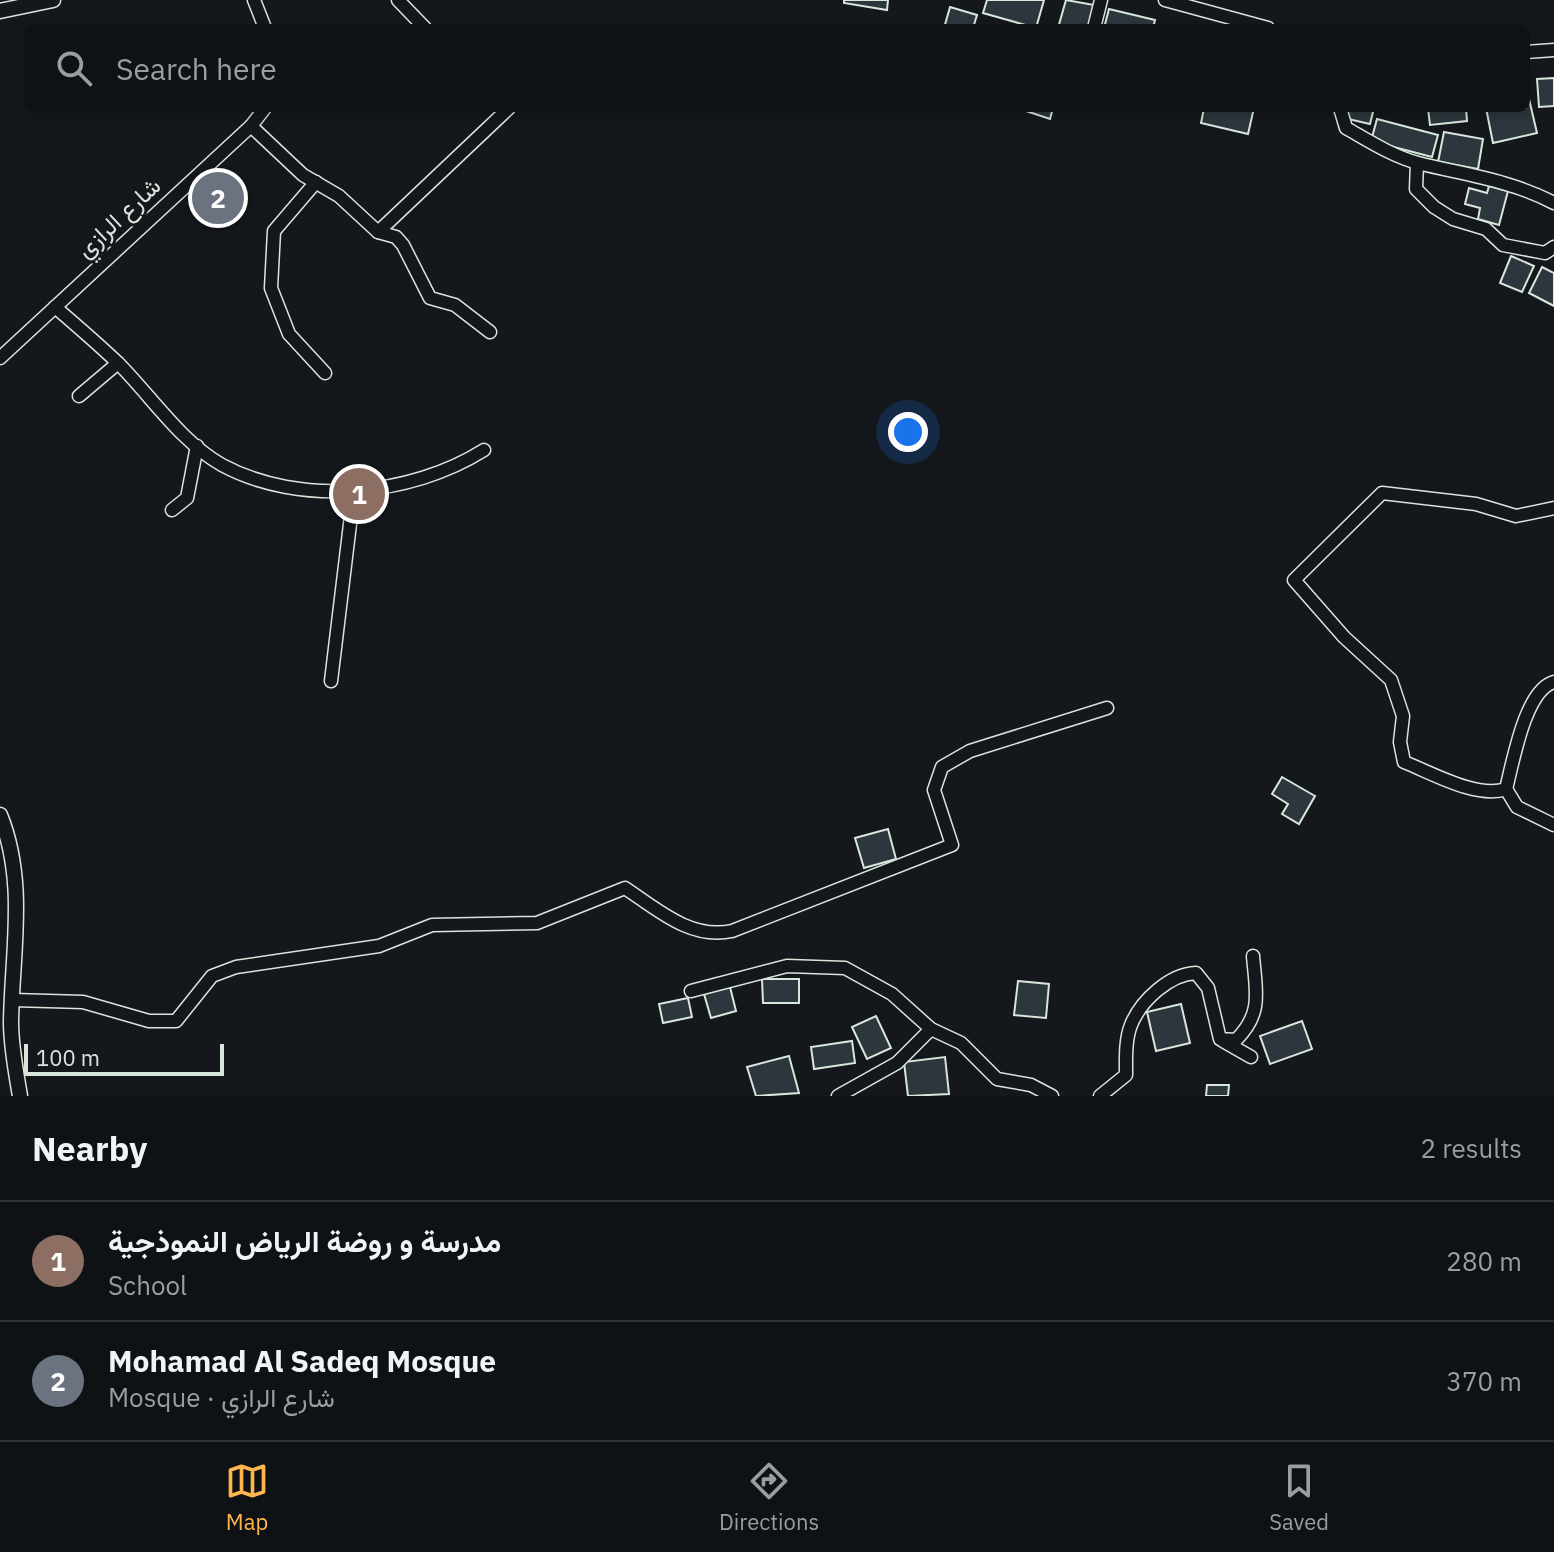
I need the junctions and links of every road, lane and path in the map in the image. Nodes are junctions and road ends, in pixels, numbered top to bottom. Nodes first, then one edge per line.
1 (53, 0) edge
2 (254, 0) edge
3 (398, 0) edge
4 (1101, 0) edge
5 (1165, 0) edge
6 (0, 11) edge
7 (263, 24) edge
8 (421, 24) edge
9 (1095, 24) edge
10 (1253, 24) edge
11 (1554, 50) edge
12 (1530, 52) edge
13 (262, 112) edge
14 (505, 112) edge
15 (1341, 112) edge
16 (251, 126) junction
17 (1417, 163) junction
18 (316, 182) junction
19 (1554, 203) edge
20 (378, 232) junction
21 (1554, 247) edge
22 (55, 307) junction
23 (490, 332) dead end
24 (0, 358) edge
25 (118, 363) junction
26 (325, 373) dead end
27 (79, 396) dead end
28 (197, 446) junction
29 (484, 450) dead end
30 (354, 491) junction
31 (1554, 508) edge
32 (172, 510) dead end
33 (331, 681) dead end
34 (1554, 682) edge
35 (1107, 708) dead end
36 (1506, 789) junction
37 (0, 815) edge
38 (1554, 825) edge
39 (1253, 956) dead end
40 (691, 991) dead end
41 (13, 1000) junction
42 (6, 1023) edge
43 (931, 1029) junction
44 (1220, 1039) junction
45 (1251, 1057) dead end
46 (20, 1096) edge
47 (838, 1096) edge
48 (1052, 1096) edge
49 (1100, 1096) edge

1 - 6 street
2 - 7 street
3 - 8 street
4 - 9 street
5 - 10 street
11 - 12 street
13 - 16 street, شارع الرازي
14 - 20 street
15 - 17 street
16 - 18 street
16 - 22 street, شارع الرازي
17 - 19 street
17 - 21 street
18 - 20 street
18 - 26 street
20 - 23 street
22 - 24 street, شارع الرازي
22 - 25 street
25 - 27 street
25 - 28 street
28 - 30 street
28 - 32 street
29 - 30 street
30 - 33 street
31 - 36 street
34 - 36 street
35 - 41 street
36 - 38 street
37 - 41 street
39 - 44 street
40 - 43 street
41 - 42 street
42 - 46 street
43 - 47 street
43 - 48 street
44 - 45 street
44 - 49 street

